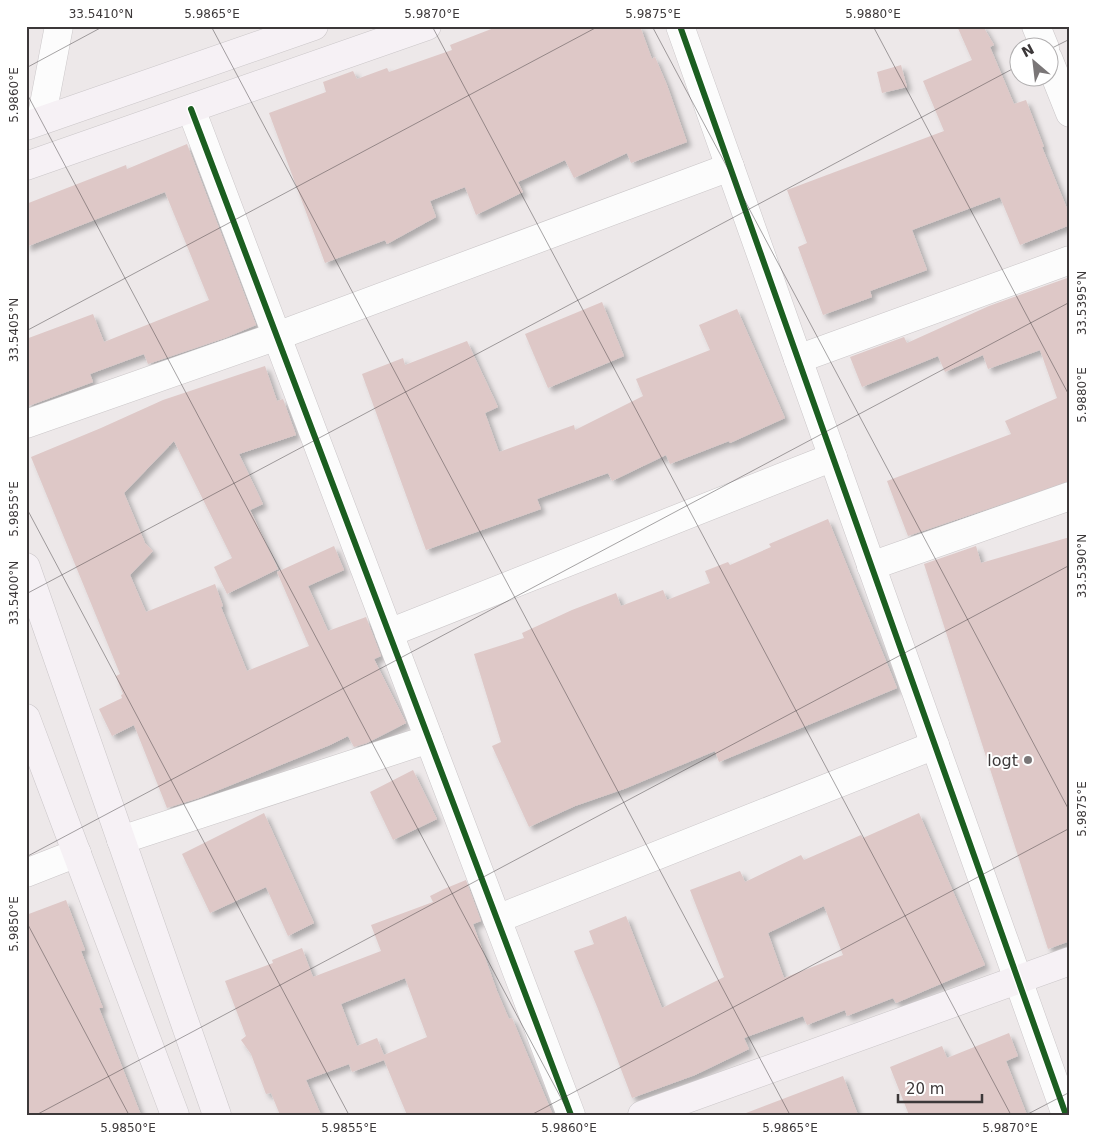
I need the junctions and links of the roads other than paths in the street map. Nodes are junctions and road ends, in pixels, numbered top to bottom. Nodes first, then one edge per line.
1 (59, 26) edge
2 (314, 26) edge
3 (428, 26) edge
4 (680, 26) edge
5 (1036, 26) edge
6 (1041, 38) edge
7 (1058, 83) edge
8 (191, 109) junction
9 (1070, 113) edge
10 (34, 123) edge
11 (26, 166) edge
12 (730, 166) junction
13 (1070, 260) edge
14 (277, 336) junction
15 (798, 359) junction
16 (26, 424) edge
17 (833, 457) junction
18 (1070, 496) edge
19 (871, 566) junction
20 (26, 567) edge
21 (389, 633) junction
22 (29, 732) edge
23 (429, 740) junction
24 (935, 745) junction
25 (121, 840) junction
26 (77, 853) junction
27 (26, 873) edge
28 (497, 919) junction
29 (1070, 961) edge
30 (1018, 980) junction
31 (175, 1115) edge
32 (217, 1115) edge
33 (571, 1115) edge
34 (642, 1115) edge
35 (1066, 1115) edge

1 - 10 street
2 - 10 main road
3 - 8 main road
4 - 12 street
5 - 6 street
7 - 9 street
8 - 11 main road
8 - 14 street
12 - 14 street
12 - 15 street
13 - 15 street
14 - 16 street
14 - 21 street
15 - 17 street
17 - 19 street
17 - 21 street
18 - 19 street
19 - 24 street
20 - 25 main road
21 - 23 street
22 - 26 main road
23 - 25 street
23 - 28 street
24 - 28 street
24 - 30 street
25 - 32 main road
26 - 27 street
26 - 31 main road
28 - 33 street
29 - 30 main road
30 - 34 main road
30 - 35 street

